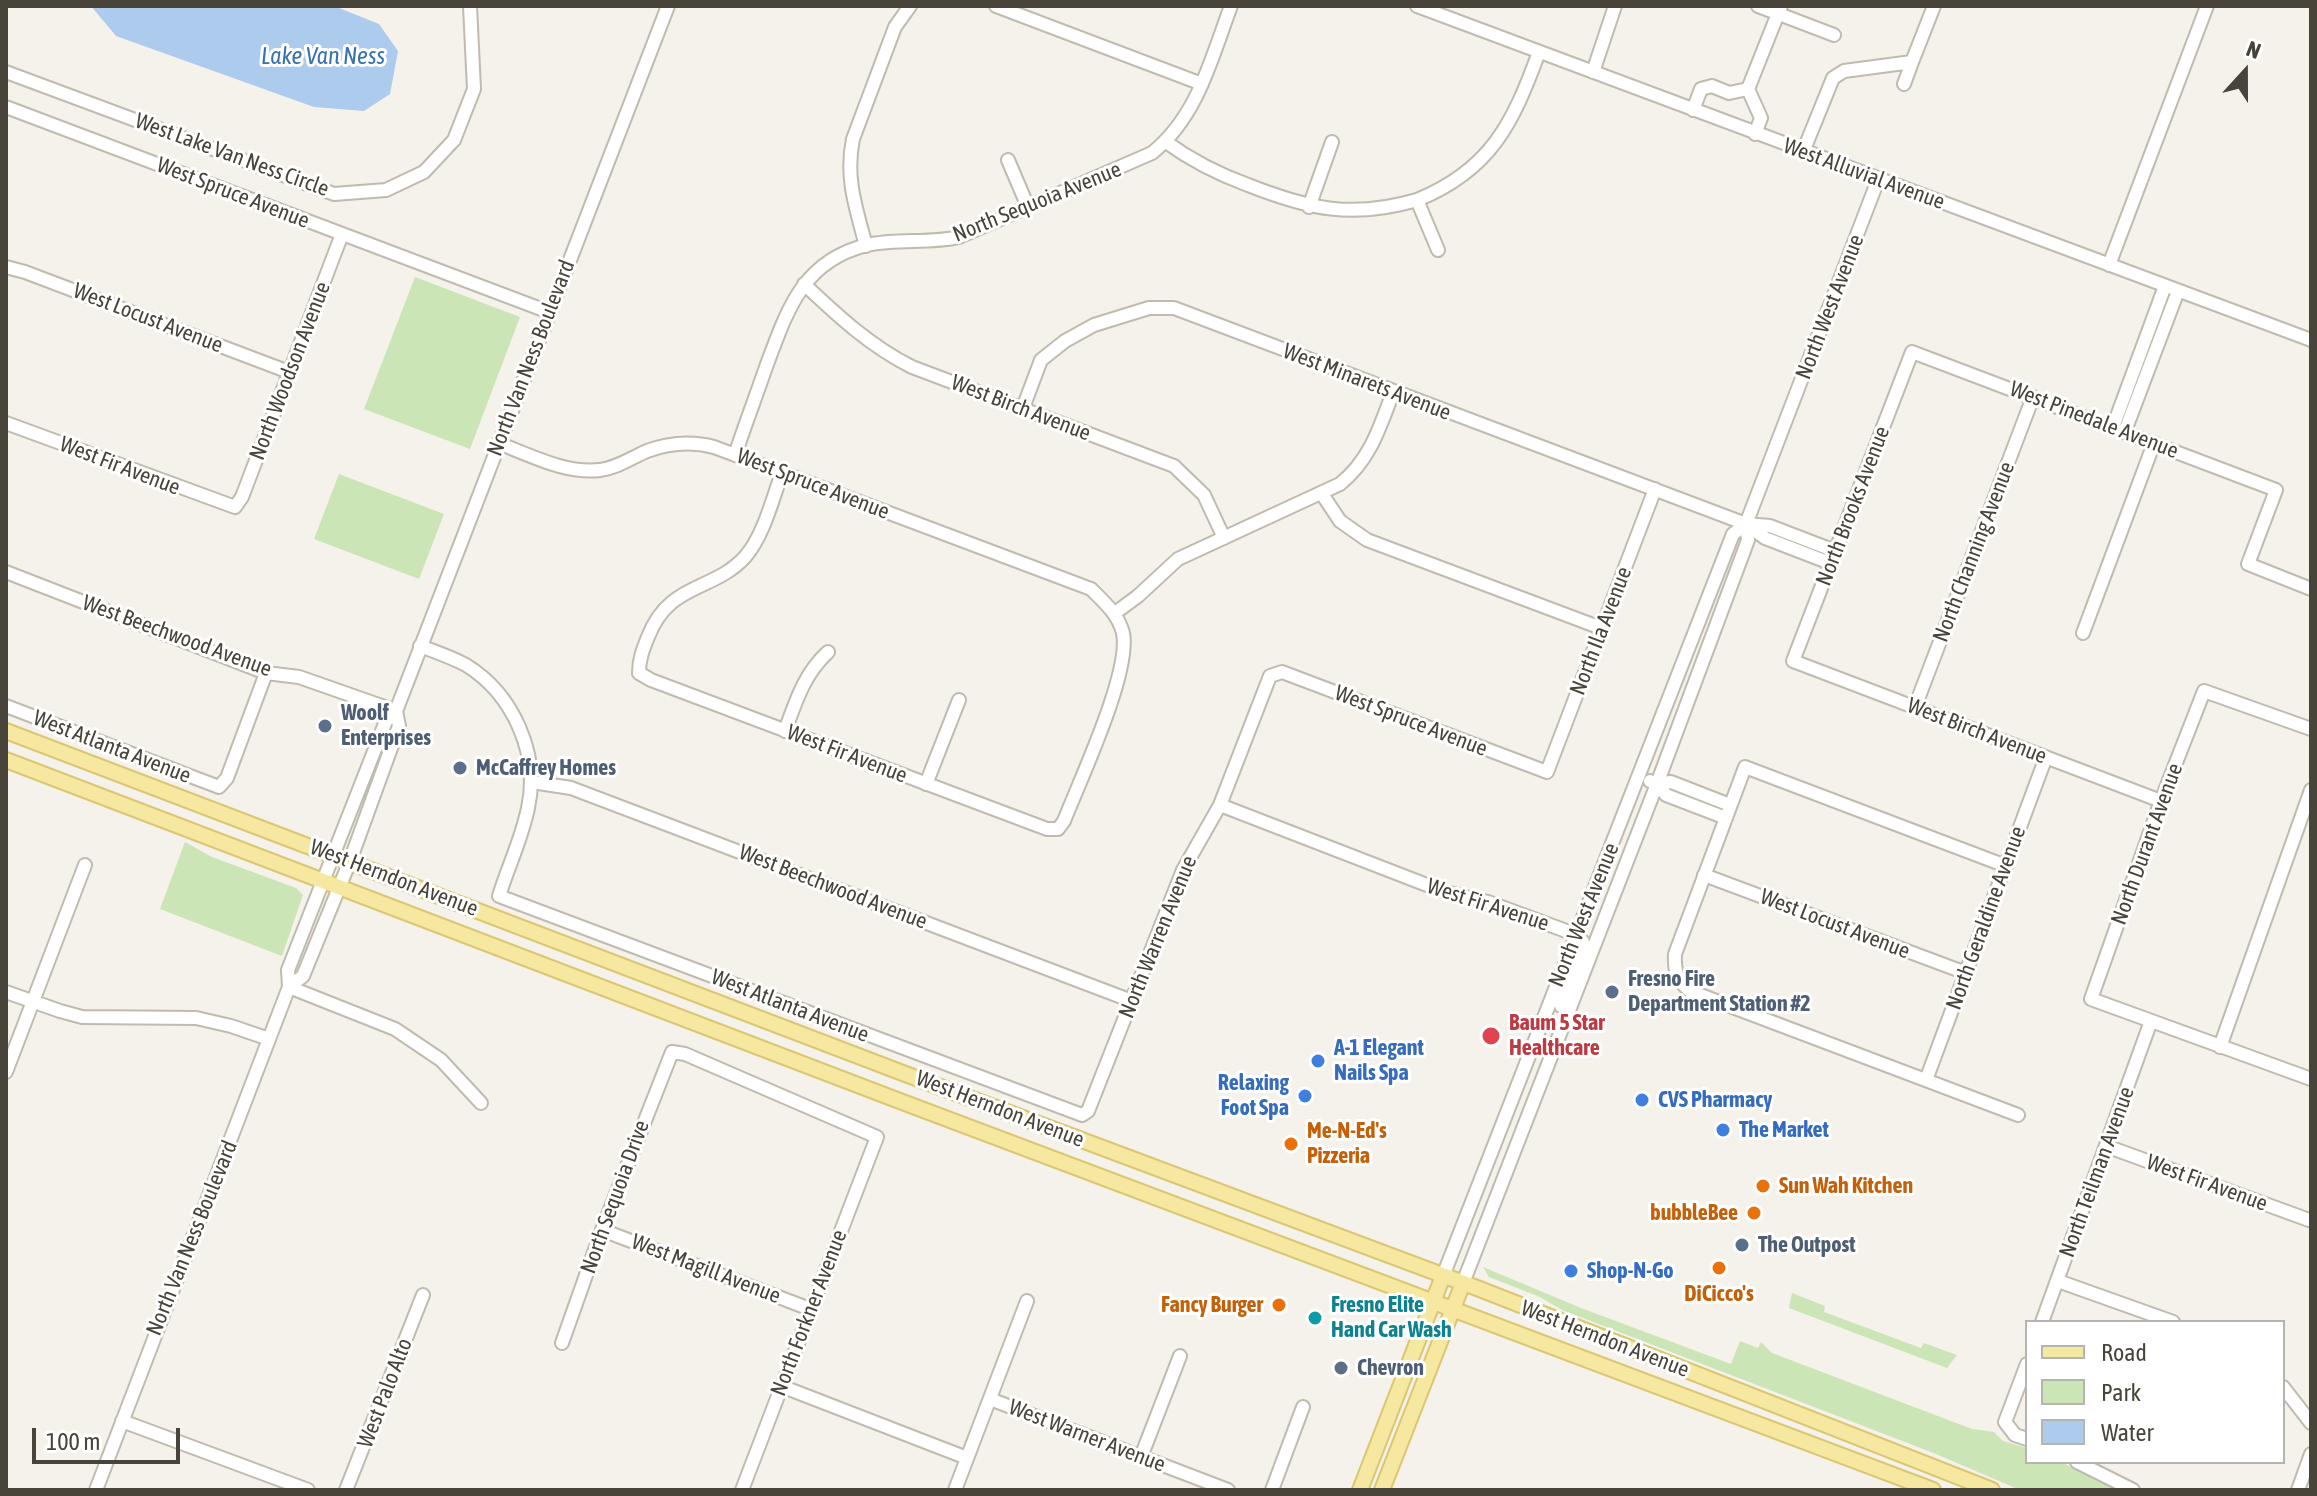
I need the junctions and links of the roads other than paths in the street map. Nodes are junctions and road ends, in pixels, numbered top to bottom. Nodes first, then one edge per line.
1 (470, 6) edge
2 (668, 6) edge
3 (910, 6) edge
4 (996, 6) edge
5 (1231, 6) edge
6 (1417, 6) edge
7 (1615, 6) edge
8 (1758, 6) edge
9 (1934, 6) edge
10 (2207, 6) edge
11 (1779, 10) edge
12 (1834, 35) dead end
13 (1539, 52) junction
14 (1912, 62) junction
15 (6, 72) edge
16 (1593, 72) junction
17 (1202, 84) junction
18 (1904, 84) dead end
19 (1748, 89) junction
20 (6, 107) edge
21 (1693, 110) junction
22 (1755, 134) junction
23 (1166, 142) junction
24 (1332, 142) dead end
25 (1803, 152) junction
26 (1008, 160) dead end
27 (1878, 180) junction
28 (1417, 200) junction
29 (1028, 207) junction
30 (1309, 207) junction
31 (342, 234) junction
32 (866, 246) junction
33 (1438, 250) dead end
34 (2109, 265) junction
35 (6, 267) edge
36 (804, 284) junction
37 (2171, 289) junction
38 (549, 312) junction
39 (2311, 340) edge
40 (1912, 352) joint
41 (289, 372) junction
42 (1393, 392) junction
43 (2033, 397) junction
44 (1023, 408) junction
45 (6, 423) edge
46 (2119, 429) junction
47 (498, 443) junction
48 (2154, 443) junction
49 (735, 455) junction
50 (782, 473) junction
51 (1655, 489) junction
52 (1322, 494) junction
53 (235, 507) joint
54 (1746, 524) junction
55 (1224, 538) junction
56 (1833, 557) junction
57 (6, 572) edge
58 (2311, 589) edge
59 (1115, 613) junction
60 (1601, 628) junction
61 (2083, 633) dead end
62 (420, 646) junction
63 (828, 652) dead end
64 (1793, 661) joint
65 (266, 673) junction
66 (1275, 673) joint
67 (959, 700) dead end
68 (6, 706) edge
69 (1915, 707) junction
70 (396, 711) junction
71 (2311, 729) edge
72 (6, 731) edge
73 (785, 731) junction
74 (2046, 757) junction
75 (6, 760) edge
76 (1547, 772) joint
77 (1640, 777) junction
78 (532, 782) junction
79 (926, 784) junction
80 (1657, 784) junction
81 (2311, 790) edge
82 (2161, 801) junction
83 (1220, 805) junction
84 (1728, 811) junction
85 (334, 855) junction
86 (350, 861) junction
87 (85, 865) dead end
88 (2006, 866) junction
89 (1704, 875) junction
90 (323, 881) junction
91 (339, 886) junction
92 (1577, 935) junction
93 (1966, 973) junction
94 (289, 987) junction
95 (6, 992) edge
96 (31, 1001) junction
97 (1132, 1001) junction
98 (1564, 1021) junction
99 (2151, 1021) junction
100 (269, 1039) junction
101 (2220, 1047) junction
102 (672, 1052) joint
103 (6, 1072) edge
104 (2311, 1079) edge
105 (1926, 1080) junction
106 (481, 1103) dead end
107 (1082, 1115) joint
108 (2018, 1115) dead end
109 (2106, 1146) junction
110 (2309, 1220) dead end
111 (602, 1230) junction
112 (1443, 1276) junction
113 (2058, 1281) junction
114 (1463, 1283) junction
115 (423, 1295) dead end
116 (1027, 1301) dead end
117 (1432, 1301) junction
118 (810, 1309) junction
119 (1453, 1309) junction
120 (2043, 1320) edge
121 (2167, 1320) edge
122 (562, 1343) dead end
123 (1180, 1356) dead end
124 (2025, 1369) edge
125 (781, 1386) junction
126 (2285, 1390) edge
127 (990, 1399) junction
128 (1303, 1407) dead end
129 (1390, 1412) junction
130 (122, 1421) junction
131 (2311, 1423) edge
132 (2025, 1438) edge
133 (2311, 1454) edge
134 (1141, 1457) junction
135 (967, 1458) junction
136 (2081, 1464) edge
137 (1369, 1465) junction
138 (96, 1490) edge
139 (308, 1490) edge
140 (346, 1490) edge
141 (742, 1490) edge
142 (955, 1490) edge
143 (1228, 1490) edge
144 (1272, 1490) edge
145 (1360, 1490) edge
146 (1369, 1490) edge
147 (1381, 1490) edge
148 (1933, 1490) edge
149 (1992, 1490) edge
150 (2133, 1490) edge
151 (2298, 1490) edge

1 - 15 street, West Lake Van Ness Circle
2 - 38 street, North Van Ness Boulevard
3 - 32 street
4 - 17 street
5 - 17 street, North Sequoia Avenue
6 - 13 street, West Alluvial Avenue
7 - 16 street
8 - 11 street
9 - 14 street
10 - 34 street
11 - 12 street
11 - 19 street
13 - 16 street, West Alluvial Avenue
13 - 28 street
14 - 18 street
14 - 25 street
16 - 21 street, West Alluvial Avenue
17 - 23 street, North Sequoia Avenue
19 - 21 street
19 - 22 street
20 - 31 street, West Spruce Avenue
21 - 22 street, West Alluvial Avenue
22 - 25 street, West Alluvial Avenue
23 - 29 street, North Sequoia Avenue
23 - 30 street
24 - 30 street
25 - 27 street, West Alluvial Avenue
26 - 29 street
27 - 34 street, West Alluvial Avenue
27 - 54 street, North West Avenue
28 - 30 street
28 - 33 street
29 - 32 street, North Sequoia Avenue
31 - 38 street, West Spruce Avenue
31 - 41 street, North Woodson Avenue
32 - 36 street, North Sequoia Avenue
34 - 37 street, West Alluvial Avenue
35 - 41 street, West Locust Avenue
36 - 44 street, West Birch Avenue
36 - 49 street, North Sequoia Avenue
37 - 39 street, West Alluvial Avenue
37 - 46 street
38 - 47 street, North Van Ness Boulevard
40 - 43 street, West Pinedale Avenue
40 - 56 street, North Brooks Avenue
41 - 53 street, North Woodson Avenue
42 - 44 street, West Minarets Avenue
42 - 51 street, West Minarets Avenue
42 - 52 street
43 - 46 street, West Pinedale Avenue
43 - 69 street, North Channing Avenue
44 - 55 street, West Birch Avenue
45 - 53 street, West Fir Avenue
46 - 48 street, West Pinedale Avenue
47 - 49 street, West Spruce Avenue
47 - 62 street, North Van Ness Boulevard
48 - 58 street, West Pinedale Avenue
48 - 61 street
49 - 50 street, West Spruce Avenue
50 - 59 street, West Spruce Avenue
50 - 73 street, West Fir Avenue
51 - 54 street, West Minarets Avenue
51 - 60 street, North Ila Avenue
52 - 55 street
52 - 60 street
54 - 56 street, West Minarets Avenue
54 - 77 street, North West Avenue
54 - 80 street, North West Avenue
55 - 59 street
56 - 64 street, North Brooks Avenue
57 - 65 street, West Beechwood Avenue
59 - 79 street, West Fir Avenue
60 - 76 street, North Ila Avenue
62 - 70 street, North Van Ness Boulevard
62 - 78 street
63 - 73 street
64 - 69 street, West Birch Avenue
65 - 68 street, West Atlanta Avenue
65 - 70 street, West Beechwood Avenue
66 - 76 street, West Spruce Avenue
66 - 83 street, North Warren Avenue
67 - 79 street
69 - 74 street, West Birch Avenue
70 - 85 street, North Van Ness Boulevard
70 - 86 street, North Van Ness Boulevard
71 - 82 street, North Durant Avenue
72 - 85 main road, West Herndon Avenue
73 - 79 street, West Fir Avenue
74 - 82 street, West Birch Avenue
74 - 88 street, North Geraldine Avenue
75 - 90 main road, West Herndon Avenue
77 - 80 street
77 - 92 street, North West Avenue
78 - 97 street, West Beechwood Avenue
78 - 107 street, West Atlanta Avenue
80 - 84 street
80 - 98 street, North West Avenue
81 - 101 street
82 - 99 street, North Durant Avenue
83 - 92 street, West Fir Avenue
83 - 97 street, North Warren Avenue
84 - 88 street
84 - 89 street
85 - 86 main road, West Herndon Avenue
85 - 90 street, North Van Ness Boulevard
86 - 91 street, North Van Ness Boulevard
86 - 112 main road, West Herndon Avenue
87 - 96 street
88 - 93 street, North Geraldine Avenue
89 - 93 street, West Locust Avenue
89 - 105 street
90 - 91 main road, West Herndon Avenue
90 - 94 street, North Van Ness Boulevard
91 - 94 street, North Van Ness Boulevard
91 - 117 main road, West Herndon Avenue
92 - 98 street
92 - 112 street, North West Avenue
93 - 105 street, North Geraldine Avenue
94 - 100 street, North Van Ness Boulevard
94 - 106 street
95 - 96 street
96 - 100 street
96 - 103 street
97 - 107 street, North Warren Avenue
98 - 114 street, North West Avenue
99 - 101 street
99 - 109 street, North Teilman Avenue
100 - 130 street, North Van Ness Boulevard
101 - 104 street
102 - 111 street, North Sequoia Drive
102 - 118 street, North Forkner Avenue
105 - 108 street
109 - 110 street, West Fir Avenue
109 - 113 street, North Teilman Avenue
111 - 118 street, West Magill Avenue
111 - 122 street, North Sequoia Drive
112 - 114 main road, West Herndon Avenue
112 - 117 main road, North West Avenue
113 - 120 street, North Teilman Avenue
113 - 121 street
114 - 119 main road, North West Avenue
114 - 149 main road, West Herndon Avenue
115 - 140 street, West Palo Alto
116 - 127 street
117 - 119 main road, West Herndon Avenue
117 - 129 main road, North West Avenue
118 - 125 street, North Forkner Avenue
119 - 147 main road, North West Avenue
119 - 148 main road, West Herndon Avenue
123 - 134 street
124 - 132 street
125 - 135 street
125 - 141 street, North Forkner Avenue
126 - 131 street
127 - 134 street, West Warner Avenue
127 - 135 street
128 - 144 street
129 - 137 main road, North West Avenue
129 - 147 main road
130 - 138 street, North Van Ness Boulevard
130 - 139 street
133 - 151 street
134 - 143 street, West Warner Avenue
135 - 142 street
136 - 150 street
137 - 145 main road, North West Avenue
137 - 146 main road

